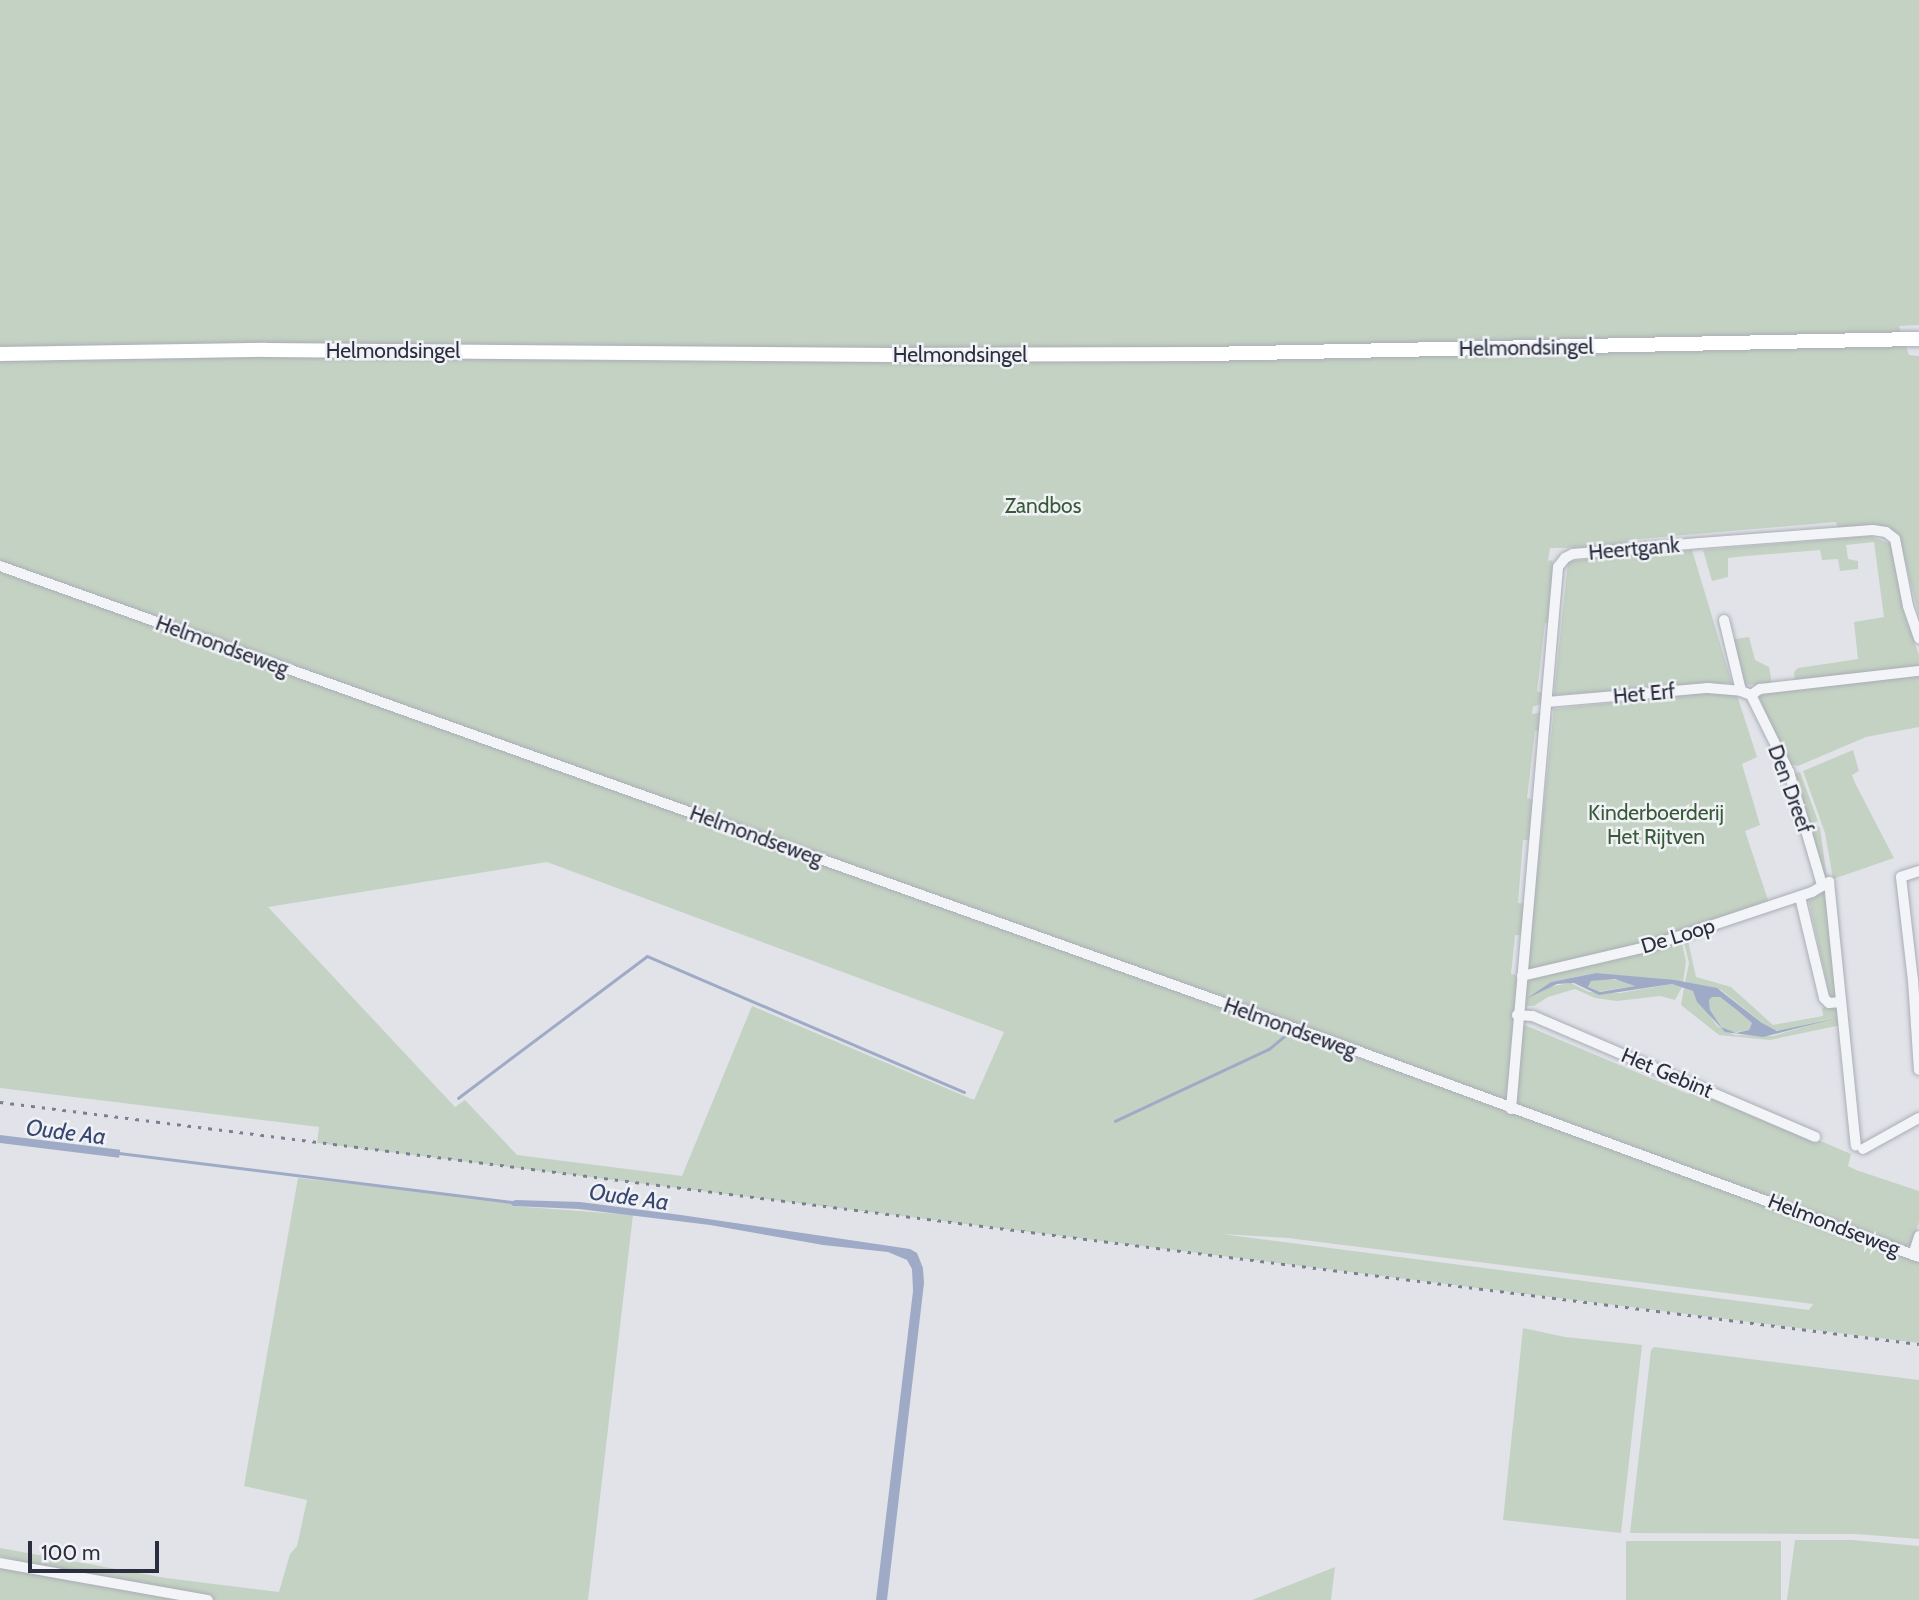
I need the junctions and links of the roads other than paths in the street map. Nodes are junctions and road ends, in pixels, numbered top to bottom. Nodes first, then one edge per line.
1 (1919, 340) edge
2 (0, 354) edge
3 (0, 566) edge
4 (1724, 620) dead end
5 (1919, 638) edge
6 (1919, 671) edge
7 (1746, 693) junction
8 (1547, 702) junction
9 (1919, 871) edge
10 (1826, 883) junction
11 (1800, 897) junction
12 (1522, 976) junction
13 (1916, 980) edge
14 (1842, 1002) junction
15 (1517, 1015) junction
16 (1919, 1068) edge
17 (1511, 1109) junction
18 (1919, 1118) edge
19 (1815, 1137) dead end
20 (1919, 1236) edge
21 (1916, 1256) edge
22 (0, 1563) edge
23 (208, 1600) edge

1 - 2 main road, Helmondsingel
3 - 17 street, Helmondseweg
4 - 7 street
5 - 8 street, Heertgank
6 - 7 street, Het Erf
7 - 8 street, Het Erf
7 - 10 street, Den Dreef
8 - 12 street, Heertgank
9 - 13 street
10 - 11 street, De Loop
10 - 14 street, Den Dreef
11 - 12 street, De Loop
11 - 14 street
12 - 15 street
13 - 16 street
14 - 18 street, Den Dreef
15 - 17 street
15 - 19 street, Het Gebint
17 - 21 street, Helmondseweg
20 - 21 street
22 - 23 street

